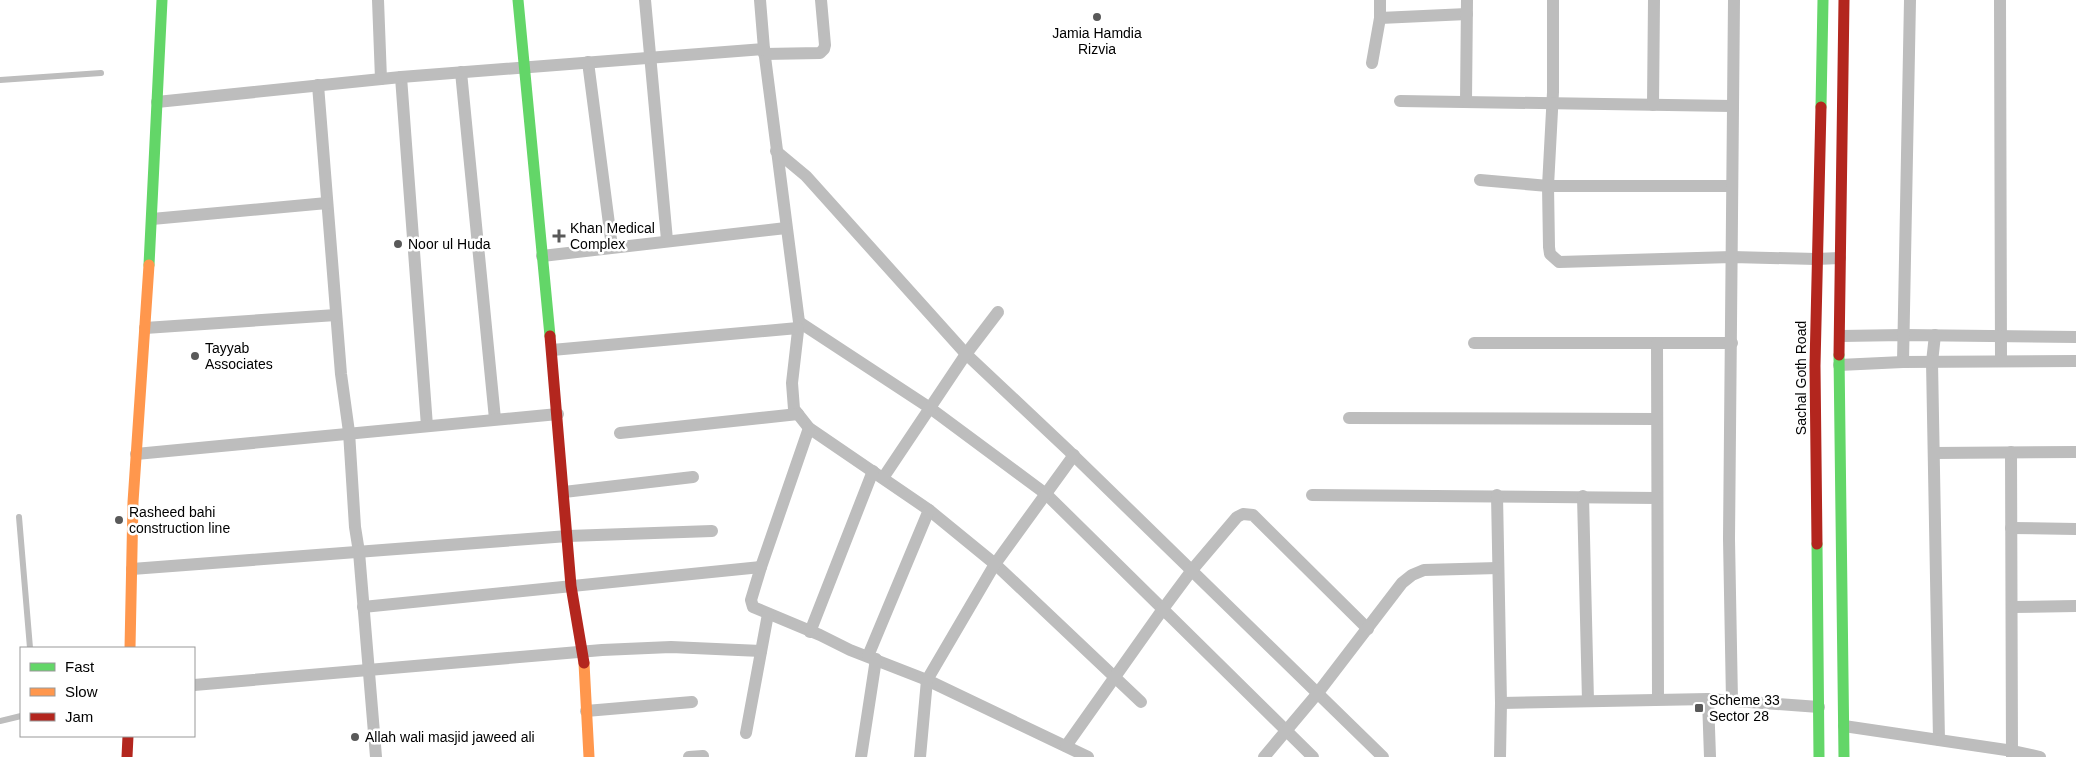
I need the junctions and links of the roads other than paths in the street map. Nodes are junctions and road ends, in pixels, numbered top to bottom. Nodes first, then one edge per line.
1 (162, 0) edge
2 (378, 0) edge
3 (518, 0) edge
4 (646, 0) edge
5 (760, 0) edge
6 (821, 0) edge
7 (1380, 0) edge
8 (1467, 0) edge
9 (1553, 0) edge
10 (1654, 0) edge
11 (1734, 0) edge
12 (1823, 0) edge
13 (1844, 0) edge
14 (1910, 0) edge
15 (2000, 0) edge
16 (1467, 14) junction
17 (1380, 18) junction
18 (764, 52) junction
19 (650, 57) junction
20 (588, 62) junction
21 (1372, 63) dead end
22 (523, 67) junction
23 (461, 72) junction
24 (102, 73) dead end
25 (401, 77) junction
26 (381, 79) junction
27 (0, 80) edge
28 (318, 86) junction
29 (1400, 101) dead end
30 (157, 102) junction
31 (1466, 102) junction
32 (1552, 104) junction
33 (1653, 105) junction
34 (1732, 106) junction
35 (776, 152) junction
36 (1480, 180) dead end
37 (1548, 186) junction
38 (1731, 186) junction
39 (327, 202) junction
40 (152, 219) junction
41 (786, 228) junction
42 (667, 240) junction
43 (612, 247) junction
44 (542, 256) junction
45 (1732, 257) junction
46 (1840, 258) junction
47 (1816, 259) junction
48 (998, 312) dead end
49 (336, 315) junction
50 (799, 325) junction
51 (145, 328) junction
52 (1904, 335) junction
53 (1935, 335) junction
54 (1841, 336) junction
55 (2000, 336) junction
56 (2076, 337) edge
57 (1474, 342) dead end
58 (1657, 343) junction
59 (1732, 343) junction
60 (552, 350) junction
61 (966, 354) junction
62 (2001, 361) junction
63 (2076, 361) edge
64 (1903, 362) junction
65 (1932, 362) junction
66 (1839, 365) junction
67 (930, 408) junction
68 (558, 414) junction
69 (798, 414) junction
70 (1350, 418) dead end
71 (494, 419) junction
72 (1657, 419) junction
73 (427, 426) junction
74 (809, 428) junction
75 (349, 432) junction
76 (620, 433) dead end
77 (2011, 452) junction
78 (2076, 452) edge
79 (1934, 453) junction
80 (136, 454) junction
81 (1074, 455) junction
82 (878, 474) junction
83 (693, 477) dead end
84 (564, 492) junction
85 (1046, 494) junction
86 (1312, 495) dead end
87 (1497, 495) junction
88 (1583, 496) junction
89 (1657, 498) junction
90 (929, 510) junction
91 (19, 518) dead end
92 (2011, 528) junction
93 (2076, 528) edge
94 (712, 531) dead end
95 (568, 536) junction
96 (359, 552) junction
97 (995, 564) junction
98 (761, 567) junction
99 (1498, 568) junction
100 (132, 570) junction
101 (1192, 570) junction
102 (571, 586) junction
103 (2076, 606) edge
104 (363, 607) junction
105 (2012, 607) junction
106 (1162, 609) junction
107 (768, 614) junction
108 (1368, 629) junction
109 (810, 632) junction
110 (30, 647) edge
111 (130, 647) edge
112 (583, 651) junction
113 (761, 651) junction
114 (872, 657) junction
115 (368, 670) junction
116 (1115, 676) junction
117 (927, 680) junction
118 (195, 685) edge
119 (1317, 694) junction
120 (1708, 698) junction
121 (1658, 699) junction
122 (1588, 701) junction
123 (1732, 701) junction
124 (692, 702) dead end
125 (1141, 702) dead end
126 (1501, 703) junction
127 (1819, 707) junction
128 (586, 711) junction
129 (20, 716) edge
130 (0, 721) edge
131 (1844, 726) junction
132 (1286, 731) junction
133 (746, 733) dead end
134 (128, 737) edge
135 (1939, 740) junction
136 (1066, 746) junction
137 (2012, 754) edge
138 (703, 756) dead end
139 (127, 757) edge
140 (376, 757) edge
141 (589, 757) edge
142 (689, 757) edge
143 (861, 757) edge
144 (920, 757) edge
145 (1088, 757) edge
146 (1264, 757) edge
147 (1313, 757) edge
148 (1382, 757) edge
149 (1500, 757) edge
150 (1710, 757) edge
151 (1819, 757) edge
152 (1844, 757) edge
153 (2040, 757) edge

1 - 30 street
2 - 26 street
3 - 22 street
4 - 19 street
5 - 18 street
6 - 18 street
7 - 17 street
8 - 16 street
9 - 32 street
10 - 33 street
11 - 34 street
12 - 47 street, Sachal Goth Road
13 - 46 street
14 - 52 street
15 - 55 street
16 - 17 street
16 - 31 street
17 - 21 street
18 - 19 street
18 - 35 street
19 - 20 street
19 - 42 street
20 - 22 street
20 - 43 street
22 - 23 street
22 - 44 street
23 - 25 street
23 - 71 street
24 - 27 lane
25 - 26 street
25 - 73 street
26 - 28 street
28 - 30 street
28 - 39 street
29 - 31 street
30 - 40 street
31 - 32 street
32 - 33 street
32 - 37 street
33 - 34 street
34 - 38 street
35 - 41 street
35 - 61 street
36 - 37 street
37 - 38 street
37 - 45 street
38 - 45 street
39 - 40 street
39 - 49 street
40 - 51 street
41 - 42 street
41 - 50 street
42 - 43 street
43 - 44 street
44 - 60 street
45 - 47 street
45 - 59 street
46 - 47 street
46 - 54 street
47 - 127 street, Sachal Goth Road
48 - 61 street
49 - 51 street
49 - 75 street
50 - 60 street
50 - 67 street
50 - 69 street
51 - 80 street
52 - 53 street
52 - 54 street
52 - 64 street
53 - 55 street
53 - 65 street
54 - 66 street
55 - 56 street
55 - 62 street
57 - 58 street
58 - 59 street
58 - 72 street
59 - 123 street
60 - 68 street
61 - 67 street
61 - 81 street
62 - 63 street
62 - 65 street
64 - 65 street
64 - 66 street
65 - 79 street
66 - 131 street
67 - 82 street
67 - 85 street
68 - 71 street
68 - 84 street
69 - 74 street
69 - 76 street
70 - 72 street
71 - 73 street
72 - 89 street
73 - 75 street
74 - 82 street
74 - 98 street
75 - 80 street
75 - 96 street
77 - 78 street
77 - 79 street
77 - 92 street
79 - 135 street
80 - 100 street
81 - 85 street
81 - 101 street
82 - 90 street
82 - 109 street
83 - 84 street
84 - 95 street
85 - 97 street
85 - 106 street
86 - 87 street
87 - 88 street
87 - 99 street
88 - 89 street
88 - 122 street
89 - 121 street
90 - 97 street
90 - 114 street
91 - 110 lane
92 - 93 street
92 - 105 street
94 - 95 street
95 - 96 street
95 - 102 street
96 - 100 street
96 - 104 street
97 - 116 street
97 - 117 street
98 - 102 street
98 - 107 street
99 - 108 street
99 - 126 street
100 - 111 street
101 - 106 street
101 - 108 street
101 - 119 street
102 - 104 street
102 - 112 street
103 - 105 street
104 - 115 street
105 - 137 street
106 - 116 street
106 - 132 street
107 - 109 street
107 - 113 street
108 - 119 street
109 - 114 street
112 - 113 street
112 - 115 street
112 - 128 street
113 - 133 street
114 - 117 street
114 - 143 street
115 - 118 street
115 - 140 street
116 - 125 street
116 - 136 street
117 - 136 street
117 - 144 street
119 - 132 street
119 - 148 street
120 - 121 street
120 - 123 street
120 - 150 street
121 - 122 street
122 - 126 street
123 - 127 street
124 - 128 street
126 - 149 street
127 - 151 street, Sachal Goth Road
128 - 141 street
129 - 130 lane
131 - 135 street
131 - 152 street
132 - 146 street
132 - 147 street
134 - 139 street
135 - 137 street
136 - 145 street
137 - 153 street
138 - 142 street

